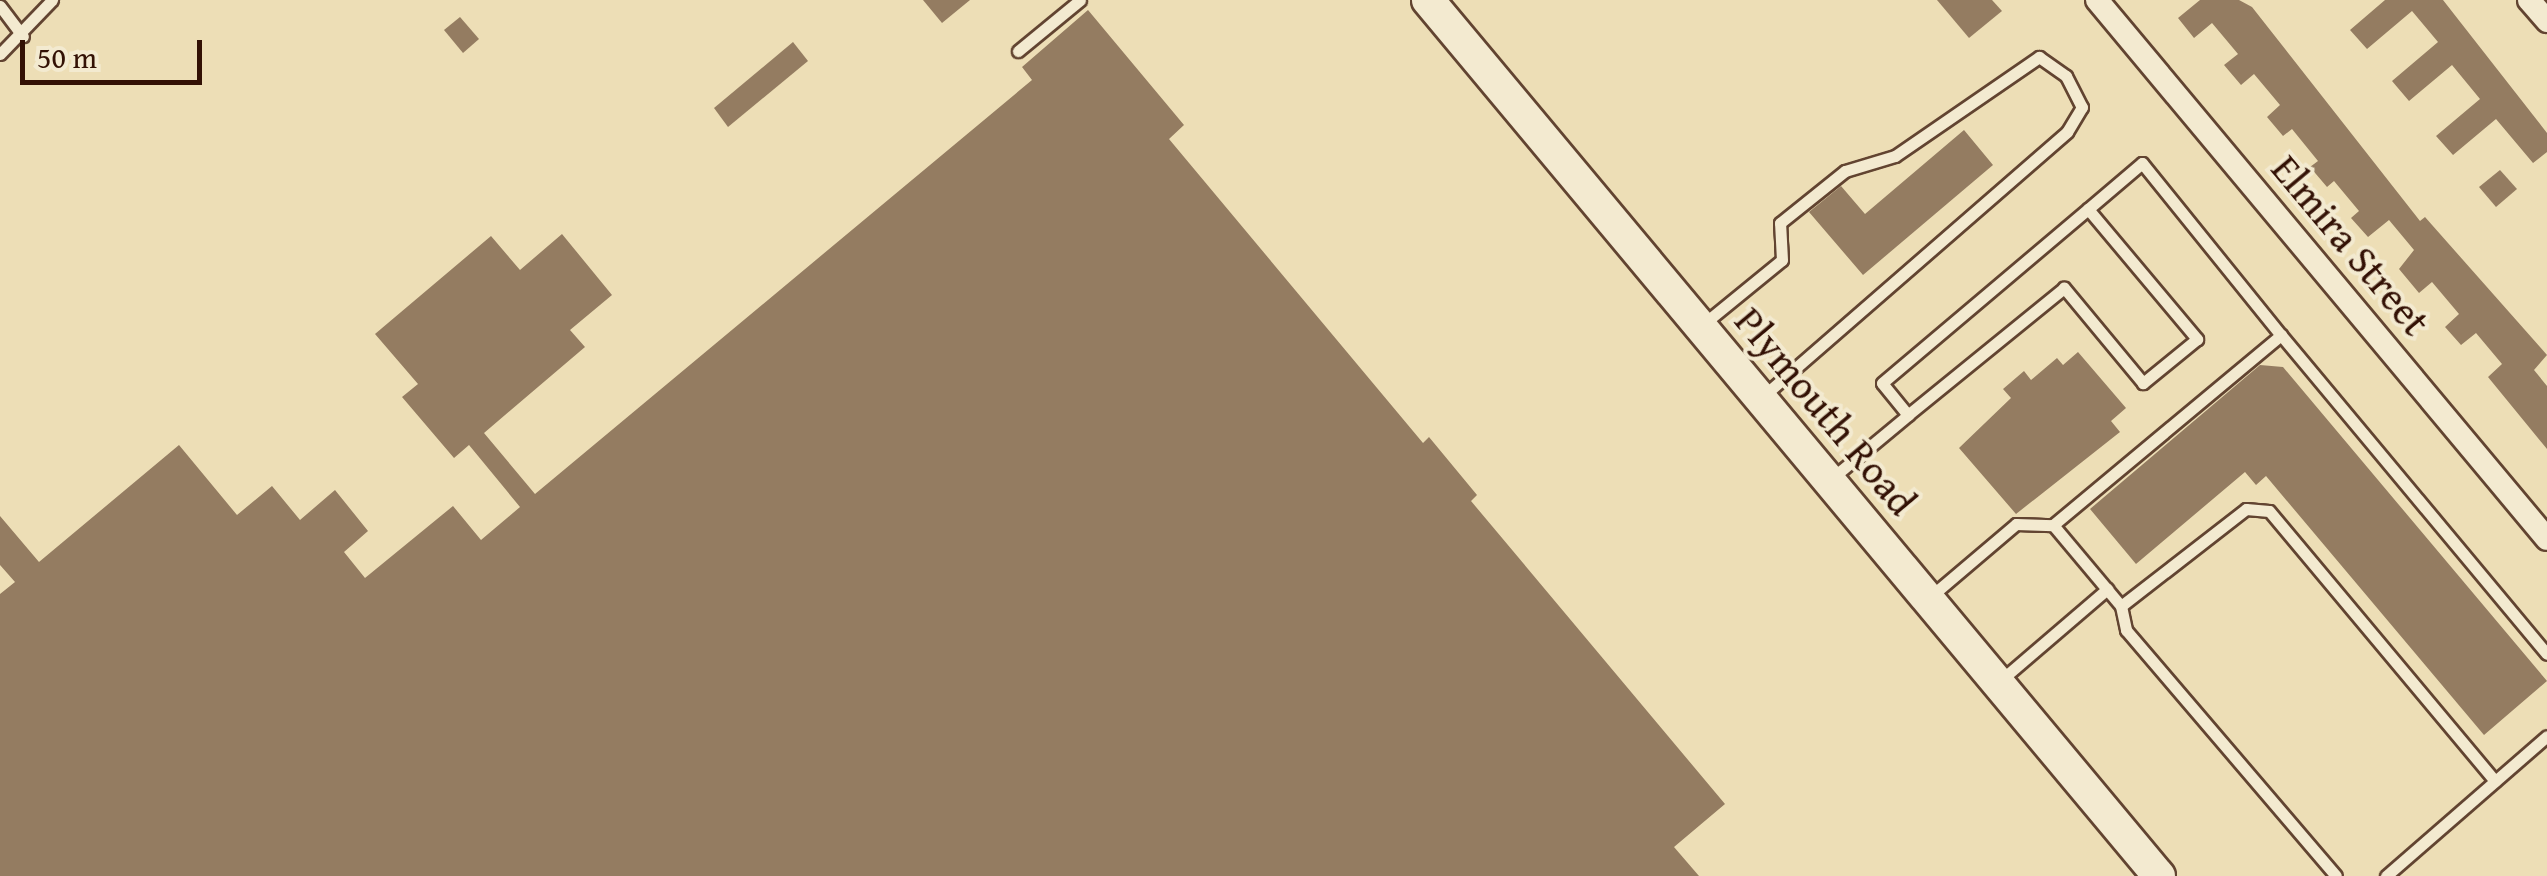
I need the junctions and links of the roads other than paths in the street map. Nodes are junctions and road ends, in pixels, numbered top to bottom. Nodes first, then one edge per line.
1 (52, 0) edge
2 (1080, 0) edge
3 (1428, 0) edge
4 (2097, 0) edge
5 (2529, 0) edge
6 (0, 6) edge
7 (2547, 21) edge
8 (22, 36) junction
9 (1018, 52) dead end
10 (0, 54) edge
11 (2088, 208) junction
12 (1700, 326) junction
13 (2280, 335) junction
14 (1760, 398) junction
15 (1908, 415) junction
16 (1829, 480) junction
17 (2054, 525) junction
18 (2547, 539) edge
19 (2107, 590) junction
20 (1928, 599) junction
21 (2121, 606) junction
22 (2547, 654) edge
23 (1998, 683) junction
24 (2547, 736) edge
25 (2495, 781) junction
26 (2159, 876) edge
27 (2336, 876) edge
28 (2386, 876) edge

1 - 8 lane
2 - 9 lane
3 - 12 main road, Plymouth Road
4 - 18 street, Elmira Street
5 - 7 street
6 - 8 lane
8 - 10 lane
11 - 13 lane
11 - 15 lane
11 - 15 lane
12 - 14 main road, Plymouth Road
12 - 14 lane
13 - 17 lane
13 - 22 lane
14 - 16 main road, Plymouth Road
15 - 16 lane
16 - 20 main road, Plymouth Road
17 - 19 lane
17 - 20 lane
19 - 21 lane
19 - 23 lane
20 - 23 main road, Plymouth Road
21 - 25 lane
21 - 27 lane
23 - 26 main road, Plymouth Road
24 - 25 lane
25 - 28 lane

